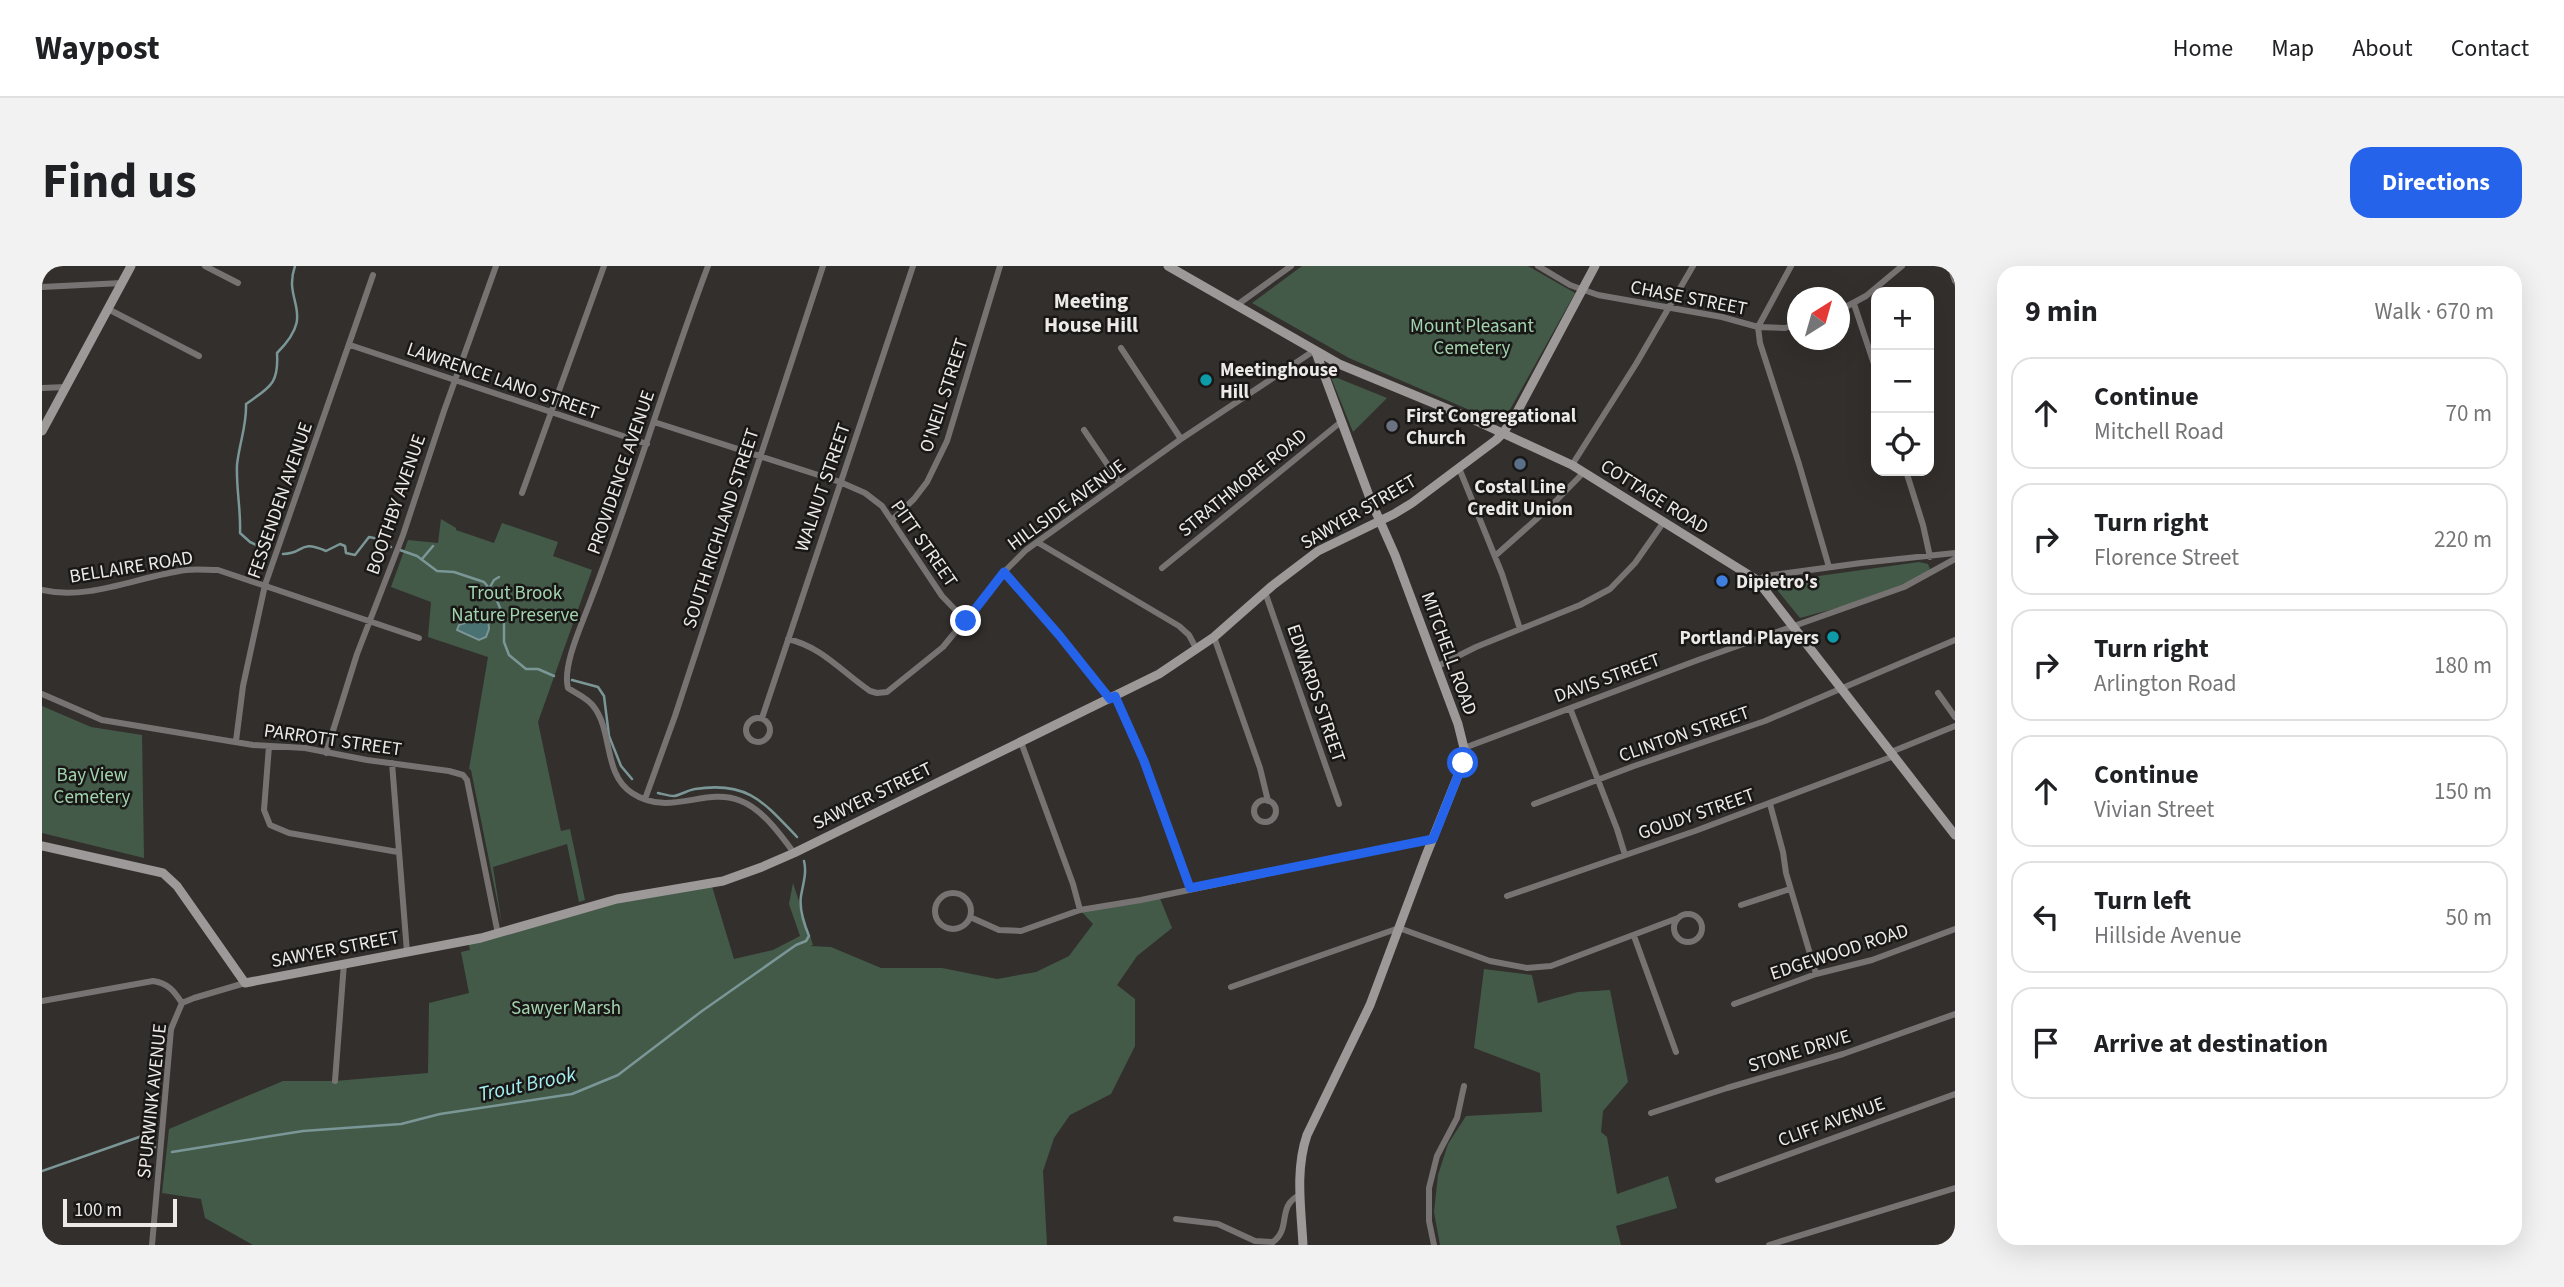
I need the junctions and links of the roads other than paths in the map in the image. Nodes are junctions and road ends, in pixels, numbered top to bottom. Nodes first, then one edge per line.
1 (131, 266) edge
2 (205, 266) edge
3 (496, 266) edge
4 (604, 266) edge
5 (708, 266) edge
6 (823, 266) edge
7 (913, 266) edge
8 (1000, 266) edge
9 (1168, 266) edge
10 (1291, 266) edge
11 (1538, 266) edge
12 (1595, 266) edge
13 (1693, 266) edge
14 (1791, 266) edge
15 (1902, 266) edge
16 (1950, 266) edge
17 (373, 275) dead end
18 (1955, 281) edge
19 (122, 283) junction
20 (238, 283) dead end
21 (42, 287) edge
22 (1581, 291) junction
23 (1854, 304) junction
24 (1237, 305) junction
25 (1850, 306) edge
26 (1670, 308) junction
27 (108, 309) junction
28 (1758, 327) junction
29 (1787, 327) edge
30 (350, 345) junction
31 (1121, 348) dead end
32 (1315, 351) junction
33 (1871, 355) edge
34 (199, 356) dead end
35 (456, 380) junction
36 (66, 387) junction
37 (42, 388) edge
38 (551, 413) junction
39 (1342, 421) junction
40 (654, 422) junction
41 (1084, 430) dead end
42 (42, 431) edge
43 (1503, 433) junction
44 (1181, 439) junction
45 (647, 444) junction
46 (760, 458) junction
47 (1572, 465) junction
48 (1459, 468) junction
49 (1584, 472) junction
50 (1908, 476) edge
51 (840, 482) junction
52 (1120, 483) junction
53 (522, 492) dead end
54 (892, 520) junction
55 (1380, 521) junction
56 (1663, 523) junction
57 (1037, 542) junction
58 (1955, 553) edge
59 (1495, 556) junction
60 (1930, 557) junction
61 (1955, 559) edge
62 (1829, 567) junction
63 (1162, 568) dead end
64 (1004, 572) junction
65 (1757, 580) junction
66 (265, 585) junction
67 (42, 590) edge
68 (1265, 592) junction
69 (966, 621) junction
70 (369, 622) junction
71 (1795, 626) junction
72 (1520, 629) junction
73 (1214, 637) junction
74 (419, 638) dead end
75 (788, 639) junction
76 (1955, 640) edge
77 (1197, 649) junction
78 (1436, 667) junction
79 (1842, 689) junction
80 (1938, 693) dead end
81 (42, 694) edge
82 (1112, 697) junction
83 (1570, 708) junction
84 (1955, 717) edge
85 (762, 718) junction
86 (1955, 726) edge
87 (236, 741) junction
88 (1021, 742) junction
89 (269, 746) junction
90 (1464, 748) junction
91 (326, 753) junction
92 (1893, 755) junction
93 (392, 763) junction
94 (1596, 780) junction
95 (645, 799) junction
96 (1268, 801) dead end
97 (1339, 804) dead end
98 (1534, 804) dead end
99 (1770, 804) junction
100 (1955, 835) edge
101 (1433, 839) junction
102 (42, 846) edge
103 (398, 852) junction
104 (794, 853) junction
105 (1625, 855) junction
106 (1190, 888) junction
107 (1790, 889) junction
108 (1507, 896) dead end
109 (1741, 905) dead end
110 (1080, 910) junction
111 (970, 917) junction
112 (1678, 918) junction
113 (1655, 927) junction
114 (1399, 928) junction
115 (1955, 929) edge
116 (498, 934) junction
117 (1675, 935) junction
118 (1634, 936) junction
119 (407, 952) junction
120 (344, 963) junction
121 (1816, 974) junction
122 (245, 984) junction
123 (1231, 987) dead end
124 (42, 1001) edge
125 (182, 1003) junction
126 (1734, 1004) dead end
127 (1955, 1014) edge
128 (1676, 1052) dead end
129 (335, 1081) dead end
130 (1464, 1086) dead end
131 (1955, 1094) edge
132 (1651, 1113) dead end
133 (1718, 1180) dead end
134 (1955, 1188) edge
135 (1301, 1195) junction
136 (1176, 1219) dead end
137 (152, 1245) edge
138 (1303, 1245) edge
139 (1434, 1245) edge
140 (1769, 1245) edge

1 - 19 street
2 - 20 street
3 - 35 street, BOOTHBY AVENUE
4 - 38 street
5 - 40 street, PROVIDENCE AVENUE
6 - 46 street, SOUTH RICHLAND STREET
7 - 51 street, WALNUT STREET
8 - 54 street, O'NEIL STREET
9 - 24 street, COTTAGE ROAD
10 - 24 street
11 - 22 street, CHASE STREET
12 - 22 street, SAWYER STREET
13 - 26 street
14 - 28 street
15 - 23 street
16 - 18 street
17 - 30 street, FESSENDEN AVENUE
19 - 21 street
19 - 27 street
22 - 26 street, CHASE STREET
22 - 43 street, SAWYER STREET
23 - 25 street
23 - 33 street
24 - 32 street, COTTAGE ROAD
26 - 28 street, CHASE STREET
26 - 47 street
27 - 34 street
27 - 36 street
28 - 29 street
28 - 62 street, CHASE STREET
30 - 35 street, LAWRENCE LANO STREET
30 - 66 street, FESSENDEN AVENUE
31 - 44 street
32 - 39 street, MITCHELL ROAD
32 - 43 street, COTTAGE ROAD
32 - 44 street, HILLSIDE AVENUE
35 - 38 street, LAWRENCE LANO STREET
35 - 70 street, BOOTHBY AVENUE
36 - 37 street
36 - 42 street
38 - 45 street, LAWRENCE LANO STREET
38 - 53 street
39 - 55 street, MITCHELL ROAD
39 - 63 street, STRATHMORE ROAD
40 - 45 street, PROVIDENCE AVENUE
40 - 46 street, PITT STREET
41 - 52 street
43 - 47 street, COTTAGE ROAD
43 - 48 street, SAWYER STREET
44 - 52 street, HILLSIDE AVENUE
45 - 95 street, PROVIDENCE AVENUE
46 - 51 street, PITT STREET
46 - 95 street, SOUTH RICHLAND STREET
47 - 49 street, COTTAGE ROAD
48 - 55 street, SAWYER STREET
48 - 59 street
49 - 56 street, COTTAGE ROAD
49 - 59 street
50 - 60 street
51 - 54 street, PITT STREET
51 - 75 street, WALNUT STREET
52 - 57 street, HILLSIDE AVENUE
54 - 69 street, PITT STREET
55 - 68 street, SAWYER STREET
55 - 78 street, MITCHELL ROAD
56 - 65 street, COTTAGE ROAD
56 - 72 street
57 - 64 street, HILLSIDE AVENUE
57 - 77 street
58 - 60 street
59 - 72 street
60 - 62 street
61 - 71 street, DAVIS STREET
62 - 65 street
64 - 69 street, HILLSIDE AVENUE
64 - 82 street
65 - 71 street, COTTAGE ROAD
66 - 67 street, BELLAIRE ROAD
66 - 70 street, BELLAIRE ROAD
66 - 87 street, FESSENDEN AVENUE
68 - 73 street, SAWYER STREET
68 - 97 street, EDWARDS STREET
69 - 75 street, HILLSIDE AVENUE
70 - 74 street, BELLAIRE ROAD
70 - 91 street, BOOTHBY AVENUE
71 - 79 street, COTTAGE ROAD
71 - 83 street, DAVIS STREET
72 - 78 street
73 - 77 street, SAWYER STREET
73 - 96 street
75 - 85 street, WALNUT STREET
76 - 79 street, CLINTON STREET
77 - 82 street, SAWYER STREET
78 - 90 street, MITCHELL ROAD
79 - 92 street, COTTAGE ROAD
79 - 94 street, CLINTON STREET
80 - 84 street
81 - 87 street, PARROTT STREET
82 - 88 street, SAWYER STREET
82 - 106 street
83 - 90 street, DAVIS STREET
83 - 94 street
85 - 85 street, WALNUT STREET
86 - 92 street, GOUDY STREET
87 - 89 street, PARROTT STREET
88 - 104 street, SAWYER STREET
88 - 110 street
89 - 91 street, PARROTT STREET
89 - 103 street
90 - 101 street, MITCHELL ROAD
91 - 93 street, PARROTT STREET
92 - 99 street, GOUDY STREET
92 - 100 street, COTTAGE ROAD
93 - 103 street
93 - 116 street, PARROTT STREET
94 - 98 street, CLINTON STREET
94 - 105 street
95 - 104 street
99 - 105 street, GOUDY STREET
99 - 107 street
101 - 106 street
101 - 114 street, MITCHELL ROAD
102 - 122 street
103 - 119 street
104 - 116 street, SAWYER STREET
105 - 108 street, GOUDY STREET
106 - 110 street
107 - 109 street
107 - 121 street
110 - 111 street
111 - 111 street
112 - 113 street
112 - 117 street
112 - 117 street
113 - 117 street
113 - 118 street
114 - 118 street
114 - 123 street
114 - 135 street, MITCHELL ROAD
115 - 121 street, EDGEWOOD ROAD
116 - 119 street, SAWYER STREET
118 - 128 street
119 - 120 street, SAWYER STREET
120 - 122 street, SAWYER STREET
120 - 129 street
121 - 126 street, EDGEWOOD ROAD
122 - 125 street
124 - 125 street
125 - 137 street, SPURWINK AVENUE
127 - 132 street, STONE DRIVE
130 - 139 street
131 - 133 street, CLIFF AVENUE
134 - 140 street
135 - 136 street
135 - 138 street, MITCHELL ROAD

